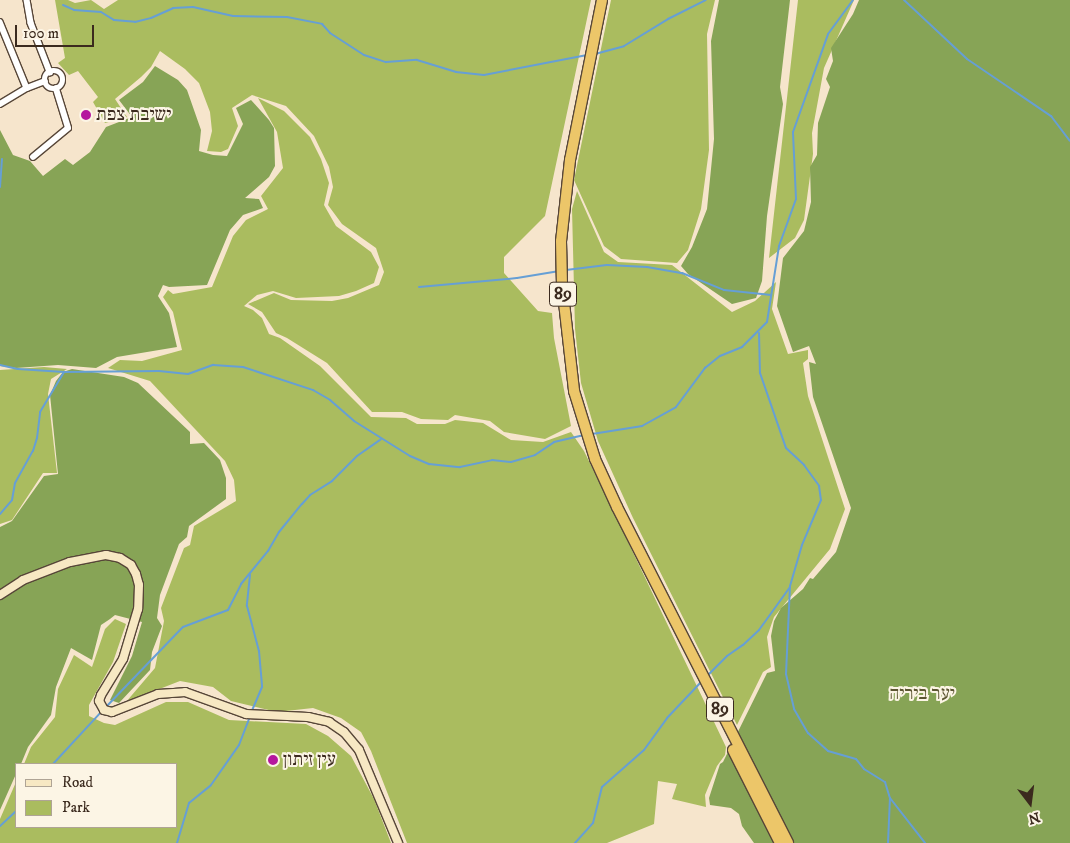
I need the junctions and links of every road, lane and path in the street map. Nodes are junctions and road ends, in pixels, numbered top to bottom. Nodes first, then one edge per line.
1 (27, 0) edge
2 (602, 0) edge
3 (0, 22) edge
4 (50, 72) junction
5 (45, 81) junction
6 (27, 88) junction
7 (56, 88) junction
8 (0, 104) edge
9 (33, 157) dead end
10 (652, 575) junction
11 (0, 595) edge
12 (398, 843) edge
13 (780, 843) edge
14 (788, 843) edge

1 - 4 street
2 - 10 highway, 89
3 - 6 street
4 - 5 street
4 - 7 street
5 - 6 street
5 - 7 street
6 - 8 street
7 - 9 street
10 - 13 highway, 89
10 - 14 highway, 89
11 - 12 main road

